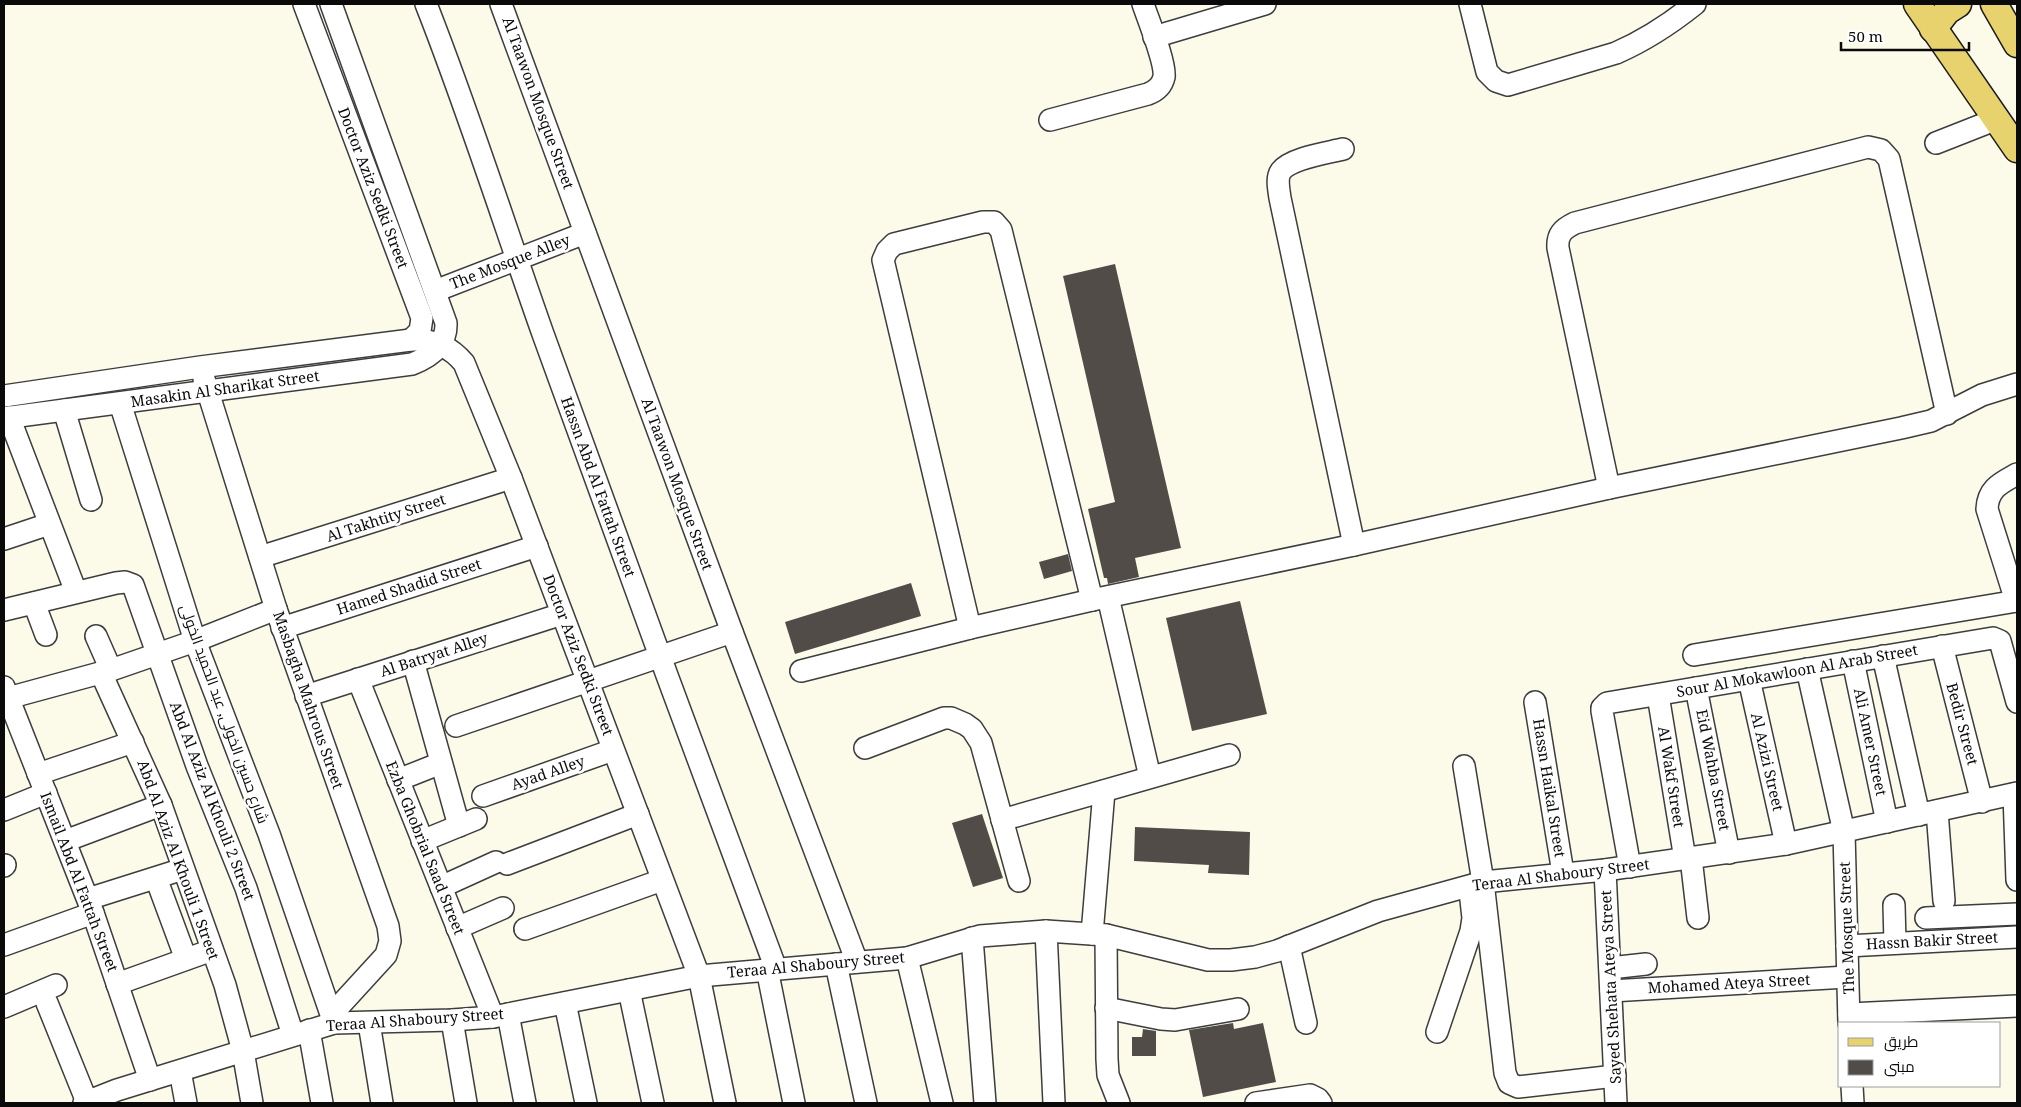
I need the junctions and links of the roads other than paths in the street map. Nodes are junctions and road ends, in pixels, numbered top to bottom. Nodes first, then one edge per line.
1 (304, 4) edge
2 (331, 4) edge
3 (426, 4) edge
4 (501, 4) edge
5 (1143, 4) edge
6 (1265, 4) edge
7 (1470, 4) edge
8 (1695, 4) edge
9 (1917, 4) edge
10 (1958, 4) edge
11 (1994, 4) edge
12 (1933, 29) junction
13 (1154, 37) junction
14 (2017, 44) edge
15 (1997, 118) junction
16 (1050, 120) dead end
17 (1936, 143) dead end
18 (1343, 150) dead end
19 (2017, 150) edge
20 (585, 233) junction
21 (517, 260) junction
22 (435, 291) junction
23 (411, 340) junction
24 (440, 344) junction
25 (200, 367) junction
26 (2017, 384) edge
27 (208, 391) junction
28 (4, 396) edge
29 (120, 403) junction
30 (64, 410) junction
31 (1948, 414) junction
32 (6, 417) edge
33 (2017, 474) edge
34 (512, 478) junction
35 (1609, 488) junction
36 (91, 500) dead end
37 (49, 524) junction
38 (4, 539) edge
39 (1354, 545) junction
40 (537, 546) junction
41 (260, 558) junction
42 (76, 592) junction
43 (1100, 599) junction
44 (2017, 601) edge
45 (34, 603) junction
46 (4, 610) edge
47 (562, 614) junction
48 (279, 618) junction
49 (970, 628) junction
50 (732, 632) junction
51 (46, 635) dead end
52 (96, 636) dead end
53 (196, 641) junction
54 (1942, 646) junction
55 (157, 655) junction
56 (1694, 655) dead end
57 (659, 656) junction
58 (1883, 656) junction
59 (414, 661) junction
60 (1853, 661) junction
61 (1807, 669) junction
62 (801, 670) dead end
63 (106, 671) junction
64 (358, 679) junction
65 (1749, 679) junction
66 (587, 680) junction
67 (1696, 688) junction
68 (6, 692) edge
69 (1658, 695) junction
70 (306, 696) junction
71 (1535, 702) dead end
72 (2017, 702) edge
73 (456, 726) dead end
74 (11, 728) edge
75 (133, 742) junction
76 (865, 748) dead end
77 (613, 750) junction
78 (1229, 755) dead end
79 (441, 762) junction
80 (1464, 766) dead end
81 (1150, 777) junction
82 (398, 780) junction
83 (42, 783) junction
84 (1104, 791) junction
85 (2016, 794) edge
86 (483, 796) dead end
87 (1982, 802) junction
88 (161, 805) junction
89 (4, 810) edge
90 (1928, 813) junction
91 (638, 814) junction
92 (1002, 820) junction
93 (1887, 822) junction
94 (1844, 832) junction
95 (65, 841) junction
96 (422, 841) junction
97 (1786, 844) junction
98 (1729, 853) junction
99 (1688, 859) junction
100 (1630, 867) junction
101 (183, 869) junction
102 (1605, 870) junction
103 (1563, 874) junction
104 (156, 878) junction
105 (662, 880) junction
106 (2017, 880) edge
107 (1019, 882) dead end
108 (1476, 884) junction
109 (440, 887) junction
110 (1944, 901) dead end
111 (1894, 905) dead end
112 (90, 906) junction
113 (503, 908) dead end
114 (2017, 914) edge
115 (1698, 918) dead end
116 (1926, 918) dead end
117 (457, 928) junction
118 (525, 929) dead end
119 (1046, 931) junction
120 (1099, 935) junction
121 (2017, 937) edge
122 (972, 938) junction
123 (1895, 943) junction
124 (4, 944) edge
125 (1289, 946) junction
126 (1847, 946) junction
127 (212, 950) junction
128 (907, 958) junction
129 (186, 959) junction
130 (857, 962) junction
131 (836, 964) junction
132 (1646, 964) dead end
133 (1610, 968) junction
134 (771, 969) junction
135 (699, 976) junction
136 (1847, 977) junction
137 (117, 984) junction
138 (629, 990) junction
139 (1611, 991) junction
140 (566, 1003) junction
141 (4, 1006) edge
142 (2017, 1006) edge
143 (1106, 1008) junction
144 (1238, 1010) dead end
145 (500, 1016) junction
146 (1972, 1016) edge
147 (333, 1019) junction
148 (1849, 1019) edge
149 (452, 1020) junction
150 (1306, 1022) dead end
151 (369, 1023) junction
152 (1437, 1032) dead end
153 (301, 1033) junction
154 (243, 1051) junction
155 (180, 1070) junction
156 (1615, 1076) junction
157 (150, 1080) junction
158 (1852, 1087) edge
159 (1511, 1093) edge
160 (119, 1097) edge
161 (86, 1102) edge
162 (186, 1103) edge
163 (252, 1103) edge
164 (322, 1103) edge
165 (382, 1103) edge
166 (466, 1103) edge
167 (525, 1103) edge
168 (586, 1103) edge
169 (653, 1103) edge
170 (724, 1103) edge
171 (794, 1103) edge
172 (866, 1103) edge
173 (942, 1103) edge
174 (985, 1103) edge
175 (1054, 1103) edge
176 (1119, 1103) edge
177 (1256, 1103) edge
178 (1321, 1103) edge
179 (1616, 1103) edge
180 (1853, 1103) edge

1 - 23 street, Doctor Aziz Sedki Street
2 - 22 street, Doctor Aziz Sedki Street
3 - 21 street, Hassn Abd Al Fattah Street
4 - 20 street, Al Taawon Mosque Street
5 - 13 street
6 - 13 street
7 - 8 street
9 - 12 main road
10 - 12 main road
11 - 14 main road
12 - 15 main road
13 - 16 street
15 - 17 street
15 - 19 main road
18 - 39 street
20 - 21 street, The Mosque Alley
20 - 50 street, Al Taawon Mosque Street
21 - 22 street, The Mosque Alley
21 - 57 street, Hassn Abd Al Fattah Street
22 - 24 street, Doctor Aziz Sedki Street
23 - 24 street, Doctor Aziz Sedki Street
23 - 25 street, Masakin Al Sharikat Street
24 - 27 street, Masakin Al Sharikat Street
24 - 34 street, Doctor Aziz Sedki Street
25 - 27 street, Masbagha Mahrous Street
25 - 28 street, Masakin Al Sharikat Street
26 - 31 street
27 - 29 street, Masakin Al Sharikat Street
27 - 41 street, Masbagha Mahrous Street
29 - 30 street, Masakin Al Sharikat Street
29 - 53 street, شارع حسين الخولى, عبد الحميد الخولى
30 - 32 street, Masakin Al Sharikat Street
30 - 36 street
31 - 35 street
31 - 35 street
32 - 37 street
33 - 44 street
34 - 40 street, Doctor Aziz Sedki Street
34 - 41 street, Al Takhtity Street
35 - 39 street
37 - 38 street
37 - 42 street
39 - 43 street
40 - 47 street, Doctor Aziz Sedki Street
40 - 48 street, Hamed Shadid Street
41 - 48 street, Masbagha Mahrous Street
42 - 45 street
42 - 55 street, Abd Al Aziz Al Khouli 2 Street
43 - 49 street
43 - 49 street
43 - 81 street
44 - 56 street
45 - 46 street
45 - 51 street
47 - 59 street, Al Batryat Alley
47 - 66 street, Doctor Aziz Sedki Street
48 - 53 street, Hamed Shadid Street
48 - 70 street, Masbagha Mahrous Street
49 - 62 street
50 - 57 street
50 - 130 street, Al Taawon Mosque Street
52 - 63 street, Abd Al Aziz Al Khouli 1 Street
53 - 55 street, Hamed Shadid Street
53 - 147 street, شارع حسين الخولى, عبد الحميد الخولى
54 - 58 street, Sour Al Mokawloon Al Arab Street
54 - 72 street, Sour Al Mokawloon Al Arab Street
54 - 87 street, Bedir Street
55 - 63 street, Hamed Shadid Street
55 - 153 street, Abd Al Aziz Al Khouli 2 Street
57 - 66 street
57 - 134 street, Hassn Abd Al Fattah Street
58 - 60 street, Sour Al Mokawloon Al Arab Street
58 - 90 street
59 - 64 street, Al Batryat Alley
59 - 79 street
60 - 61 street, Sour Al Mokawloon Al Arab Street
60 - 93 street, Ali Amer Street
61 - 65 street, Sour Al Mokawloon Al Arab Street
61 - 94 street, The Mosque Street
63 - 68 street, Hamed Shadid Street
63 - 75 street, Abd Al Aziz Al Khouli 1 Street
64 - 70 street, Al Batryat Alley
64 - 82 street, Ezba Ghobrial Saad Street
65 - 67 street, Sour Al Mokawloon Al Arab Street
65 - 97 street, Al Azizi Street
66 - 73 street
66 - 77 street, Doctor Aziz Sedki Street
67 - 69 street, Sour Al Mokawloon Al Arab Street
67 - 98 street, Eid Wahba Street
68 - 74 street, Ismail Abd Al Fattah Street
69 - 99 street, Al Wakf Street
69 - 100 street, Sour Al Mokawloon Al Arab Street
70 - 147 street, Masbagha Mahrous Street
71 - 103 street, Hassn Haikal Street
74 - 83 street, Ismail Abd Al Fattah Street
75 - 83 street
75 - 88 street, Abd Al Aziz Al Khouli 1 Street
76 - 92 street
77 - 86 street, Ayad Alley
77 - 91 street, Doctor Aziz Sedki Street
78 - 81 street
79 - 82 street
79 - 96 street
80 - 108 street
81 - 84 street
82 - 96 street, Ezba Ghobrial Saad Street
83 - 89 street
83 - 95 street, Ismail Abd Al Fattah Street
84 - 92 street
84 - 120 street
85 - 87 street, Teraa Al Shaboury Street
85 - 106 street
87 - 90 street, Teraa Al Shaboury Street
88 - 95 street
88 - 101 street, Abd Al Aziz Al Khouli 1 Street
90 - 93 street, Teraa Al Shaboury Street
90 - 110 street
91 - 105 street, Doctor Aziz Sedki Street
91 - 109 street
92 - 107 street
93 - 94 street, Teraa Al Shaboury Street
94 - 97 street, Teraa Al Shaboury Street
94 - 126 street, The Mosque Street
95 - 112 street, Ismail Abd Al Fattah Street
96 - 109 street, Ezba Ghobrial Saad Street
97 - 98 street, Teraa Al Shaboury Street
98 - 99 street, Teraa Al Shaboury Street
99 - 100 street, Teraa Al Shaboury Street
99 - 115 street, Al Wakf Street
100 - 102 street, Teraa Al Shaboury Street
101 - 104 street
101 - 127 street, Abd Al Aziz Al Khouli 1 Street
102 - 103 street, Teraa Al Shaboury Street
102 - 133 street, Sayed Shehata Ateya Street
103 - 108 street, Teraa Al Shaboury Street
104 - 112 street
104 - 129 street
105 - 118 street
105 - 135 street, Doctor Aziz Sedki Street
108 - 125 street, Teraa Al Shaboury Street
108 - 152 street
108 - 159 street
109 - 117 street, Ezba Ghobrial Saad Street
111 - 123 street
112 - 124 street
112 - 137 street, Ismail Abd Al Fattah Street
113 - 117 street
114 - 116 street
117 - 145 street, Ezba Ghobrial Saad Street
119 - 120 street, Teraa Al Shaboury Street
119 - 122 street, Teraa Al Shaboury Street
119 - 175 street
120 - 125 street, Teraa Al Shaboury Street
120 - 143 street
121 - 123 street, Hassn Bakir Street
122 - 128 street, Teraa Al Shaboury Street
122 - 174 street
123 - 126 street, Hassn Bakir Street
125 - 150 street
126 - 136 street, The Mosque Street
127 - 129 street
127 - 154 street, Abd Al Aziz Al Khouli 1 Street
128 - 130 street, Teraa Al Shaboury Street
128 - 173 street
129 - 137 street
130 - 131 street, Teraa Al Shaboury Street
131 - 134 street, Teraa Al Shaboury Street
131 - 172 street
132 - 133 street
133 - 139 street, Sayed Shehata Ateya Street
134 - 135 street, Teraa Al Shaboury Street
134 - 171 street, Hassn Abd Al Fattah Street
135 - 138 street, Teraa Al Shaboury Street
135 - 170 street, Doctor Aziz Sedki Street
136 - 139 street, Mohamed Ateya Street
136 - 148 street, The Mosque Street
137 - 157 street, Ismail Abd Al Fattah Street
138 - 140 street, Teraa Al Shaboury Street
138 - 169 street
139 - 156 street, Sayed Shehata Ateya Street
140 - 145 street, Teraa Al Shaboury Street
140 - 168 street
141 - 161 street
142 - 146 street
143 - 144 street
143 - 176 street
145 - 149 street, Teraa Al Shaboury Street
145 - 167 street, Ezba Ghobrial Saad Street
146 - 148 street
147 - 151 street, Teraa Al Shaboury Street
147 - 153 street, Teraa Al Shaboury Street
149 - 151 street, Teraa Al Shaboury Street
149 - 166 street
151 - 165 street
153 - 154 street, Teraa Al Shaboury Street
153 - 164 street, Abd Al Aziz Al Khouli 2 Street
154 - 155 street, Teraa Al Shaboury Street
154 - 163 street, Abd Al Aziz Al Khouli 1 Street
155 - 157 street, Teraa Al Shaboury Street
155 - 162 street
156 - 159 street
156 - 179 street, Sayed Shehata Ateya Street
157 - 160 street, Teraa Al Shaboury Street
158 - 180 street
160 - 161 street, Teraa Al Shaboury Street
177 - 178 street

